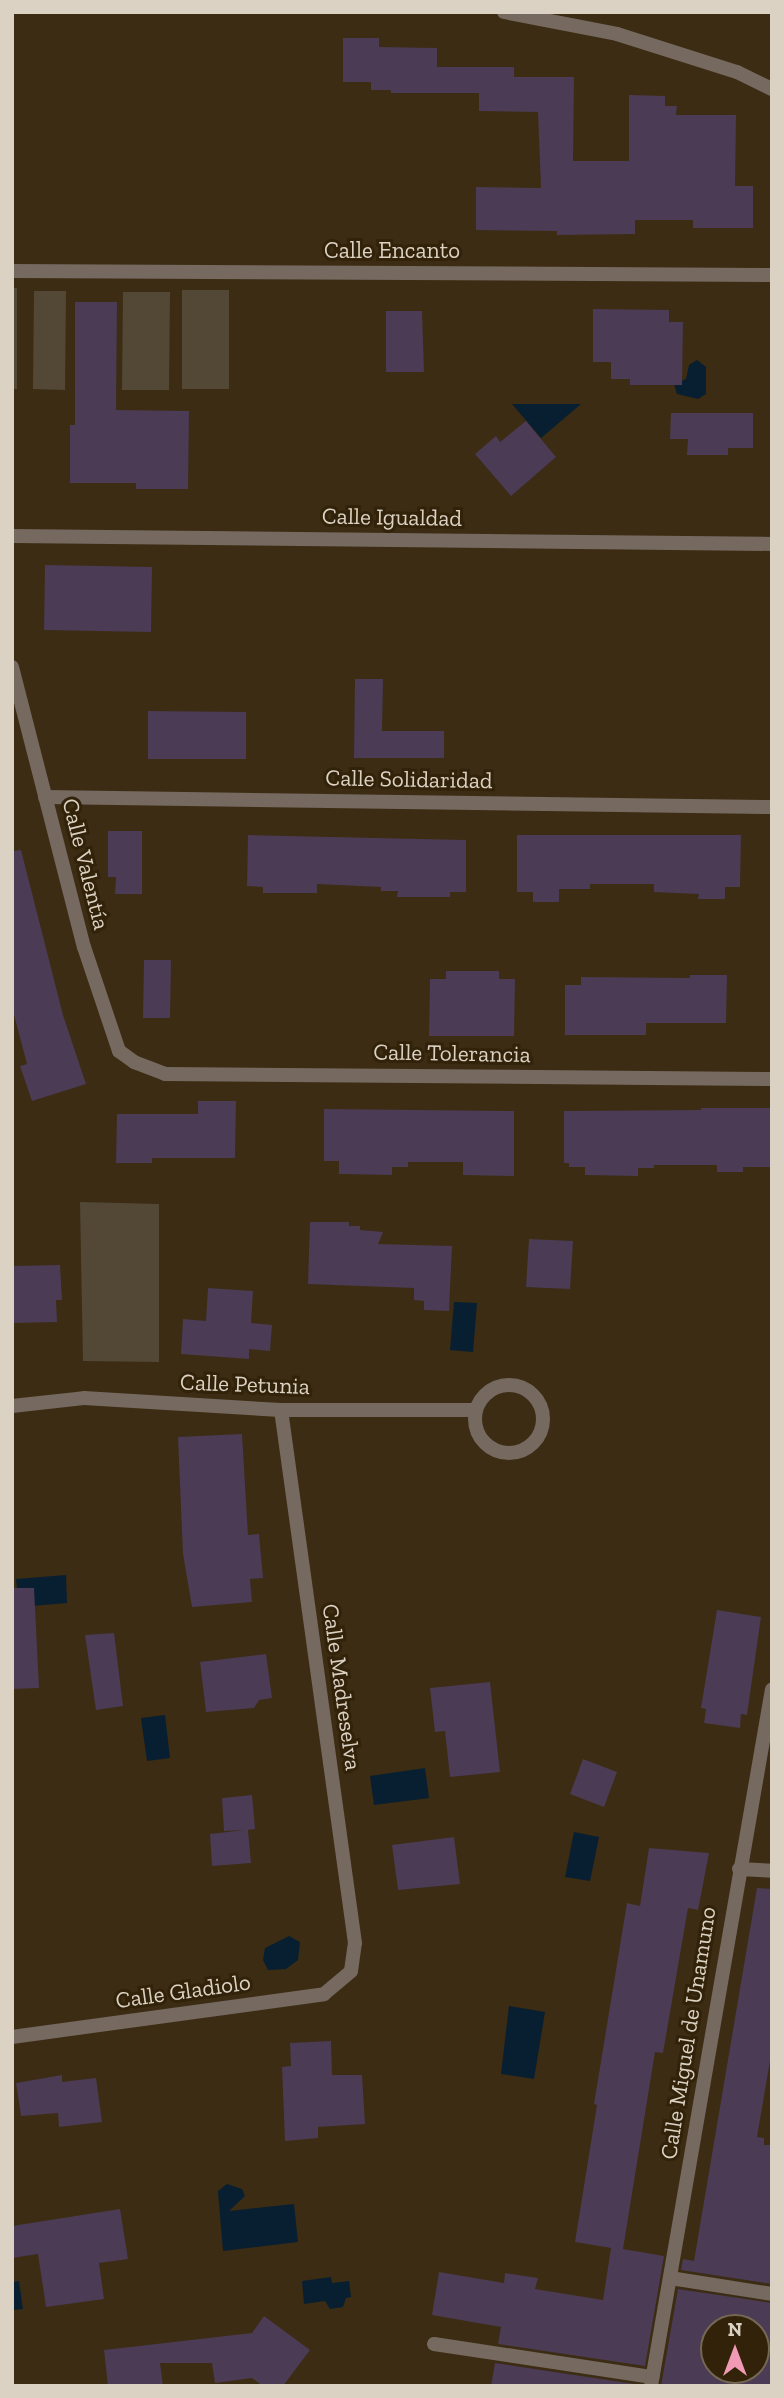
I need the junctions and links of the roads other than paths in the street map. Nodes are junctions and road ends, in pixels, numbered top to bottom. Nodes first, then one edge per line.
1 (503, 12) edge
2 (772, 89) edge
3 (12, 271) edge
4 (772, 275) edge
5 (12, 536) edge
6 (772, 544) edge
7 (12, 667) edge
8 (45, 797) junction
9 (772, 807) edge
10 (134, 1062) joint
11 (772, 1079) edge
12 (12, 1406) edge
13 (281, 1409) junction
14 (476, 1409) junction
15 (772, 1689) edge
16 (739, 1869) junction
17 (772, 1871) edge
18 (351, 1971) joint
19 (12, 2037) edge
20 (670, 2278) junction
21 (772, 2294) edge
22 (434, 2344) dead end
23 (652, 2381) edge

1 - 2 street
3 - 4 street, Calle Encanto
5 - 6 street, Calle Igualdad
7 - 8 street, Calle Valentía
8 - 9 street, Calle Solidaridad
8 - 10 street, Calle Valentía
10 - 11 street, Calle Tolerancia
12 - 13 street, Calle Petunia
13 - 14 street, Calle Petunia
13 - 18 street, Calle Madreselva
14 - 14 street
15 - 16 street, Calle Miguel de Unamuno
16 - 17 street
16 - 20 street, Calle Miguel de Unamuno
18 - 19 street, Calle Gladiolo
20 - 21 street
20 - 23 street, Calle Miguel de Unamuno
22 - 23 street

